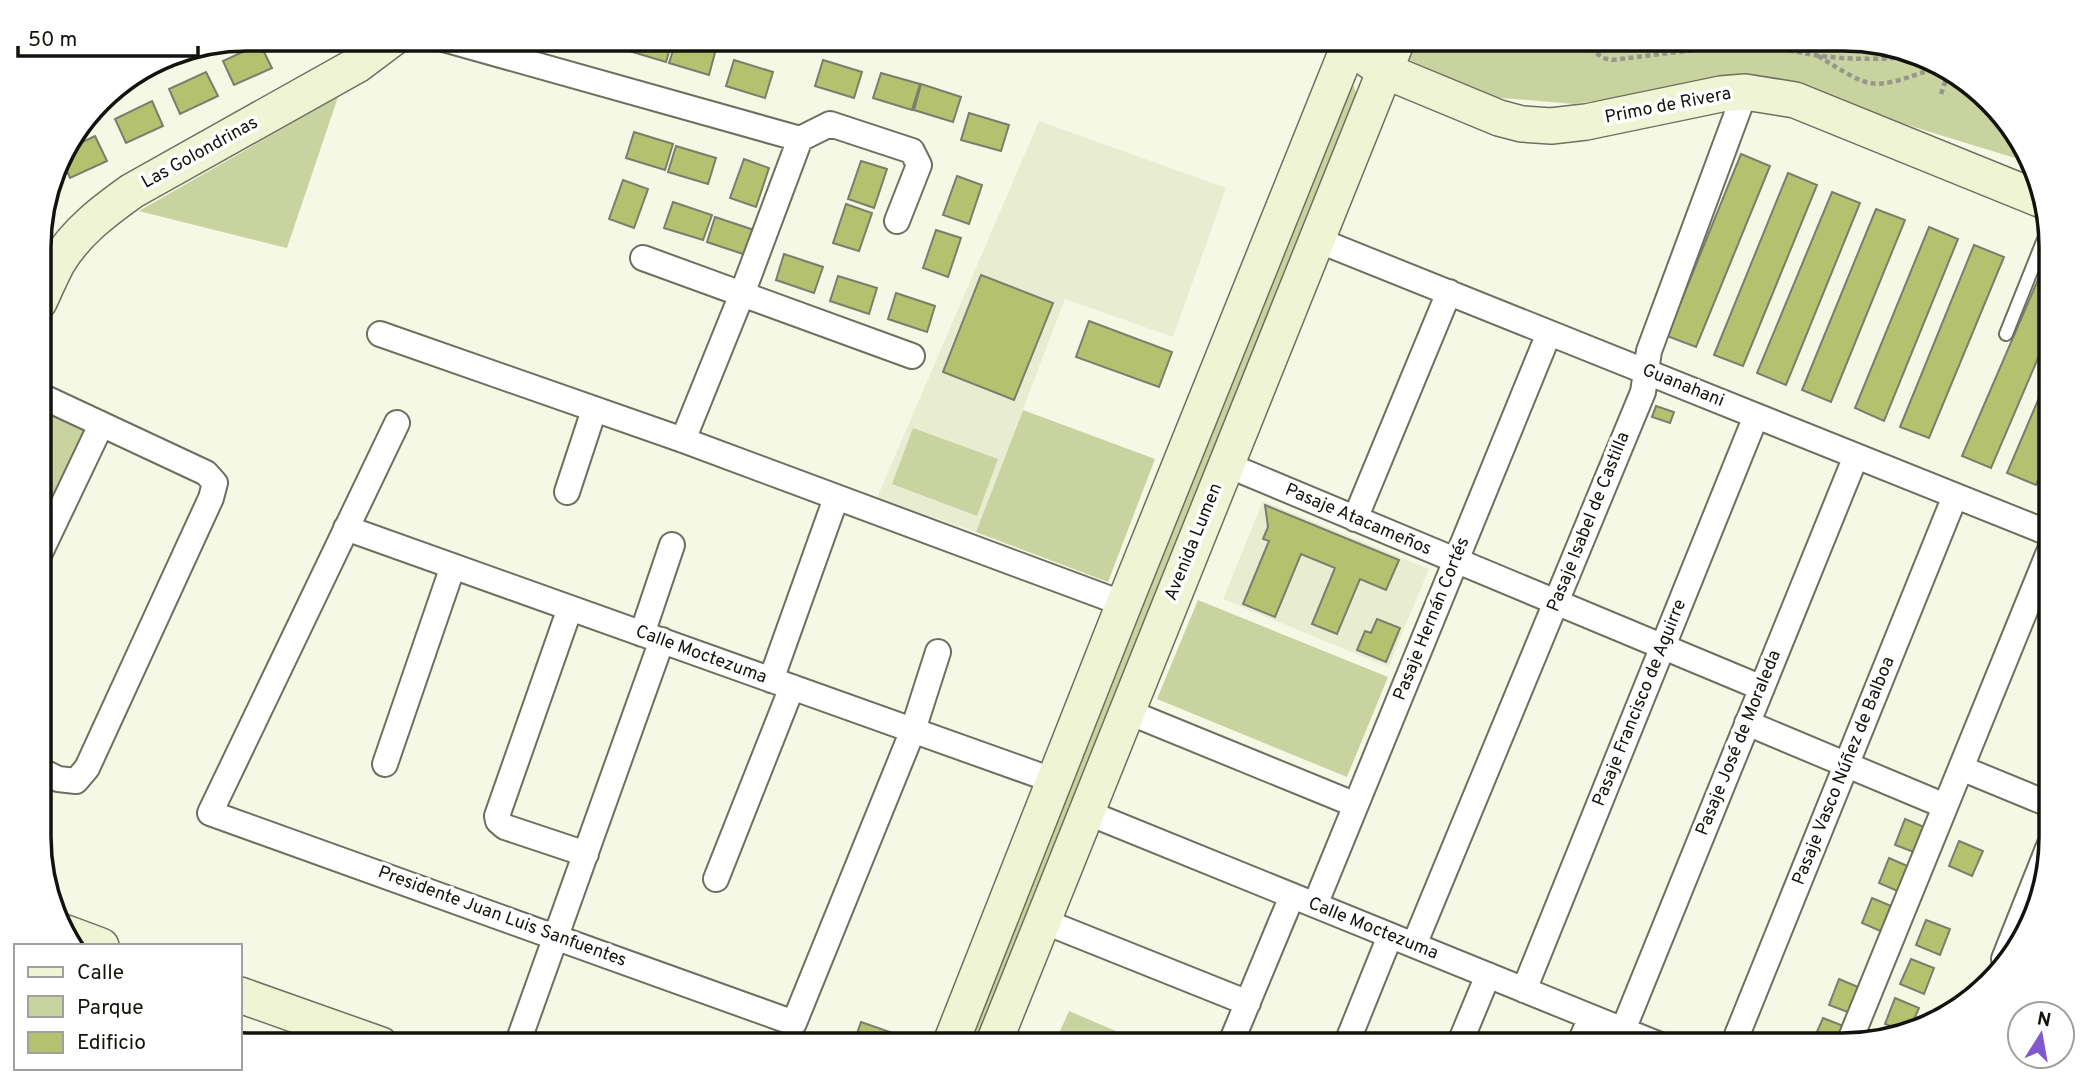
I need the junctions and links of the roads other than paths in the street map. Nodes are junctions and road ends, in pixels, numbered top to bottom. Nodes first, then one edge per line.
1 (376, 51) edge
2 (486, 51) edge
3 (1342, 51) edge
4 (1359, 51) edge
5 (1392, 51) edge
6 (1383, 70) junction
7 (1745, 92) junction
8 (800, 139) junction
9 (2032, 196) edge
10 (897, 221) dead end
11 (1315, 239) junction
12 (2039, 252) edge
13 (643, 258) dead end
14 (51, 277) edge
15 (1449, 292) junction
16 (742, 294) junction
17 (1549, 333) junction
18 (380, 334) dead end
19 (2006, 334) dead end
20 (912, 356) dead end
21 (1646, 372) junction
22 (51, 401) edge
23 (594, 410) junction
24 (1756, 416) junction
25 (397, 423) dead end
26 (101, 425) junction
27 (683, 440) junction
28 (1856, 456) junction
29 (1225, 464) junction
30 (567, 492) dead end
31 (1955, 496) junction
32 (836, 498) junction
33 (1355, 519) junction
34 (346, 528) junction
35 (2039, 529) edge
36 (51, 530) edge
37 (672, 545) dead end
38 (1456, 561) junction
39 (453, 566) junction
40 (2039, 576) edge
41 (1556, 602) junction
42 (1124, 604) junction
43 (570, 608) junction
44 (652, 637) junction
45 (1663, 646) junction
46 (938, 652) dead end
47 (782, 684) junction
48 (1762, 688) junction
49 (1126, 711) junction
50 (1748, 723) junction
51 (913, 730) junction
52 (385, 764) dead end
53 (1846, 765) junction
54 (1961, 768) junction
55 (51, 776) edge
56 (1055, 781) junction
57 (2039, 800) edge
58 (1356, 806) junction
59 (1945, 806) junction
60 (1086, 813) junction
61 (586, 854) junction
62 (716, 879) dead end
63 (2034, 884) edge
64 (1292, 896) junction
65 (1315, 905) junction
66 (1043, 921) junction
67 (2016, 930) edge
68 (556, 936) junction
69 (1390, 936) junction
70 (79, 938) edge
71 (96, 944) edge
72 (1414, 946) junction
73 (1488, 975) junction
74 (1524, 990) junction
75 (242, 996) edge
76 (1248, 1003) junction
77 (1591, 1017) junction
78 (1623, 1030) junction
79 (347, 1033) edge
80 (521, 1033) edge
81 (955, 1033) edge
82 (998, 1033) edge
83 (1235, 1033) edge
84 (1351, 1033) edge
85 (1464, 1033) edge
86 (1584, 1033) edge
87 (1630, 1033) edge
88 (1738, 1033) edge
89 (1853, 1033) edge

1 - 14 street, Las Golondrinas
2 - 8 street
3 - 42 street
4 - 6 street, Primo de Rivera
5 - 6 street, Avenida Lumen
6 - 7 street, Primo de Rivera
6 - 11 street, Avenida Lumen
7 - 9 street, Primo de Rivera
7 - 21 street, Pasaje Isabel de Castilla
8 - 10 street
8 - 16 street
11 - 15 street, Guanahani
11 - 29 street, Avenida Lumen
12 - 19 lane
13 - 16 street
15 - 17 street, Guanahani
15 - 33 street
16 - 20 street
16 - 27 street
17 - 21 street, Guanahani
17 - 38 street, Pasaje Hernán Cortés
18 - 23 street
21 - 24 street, Guanahani
21 - 41 street, Pasaje Isabel de Castilla
22 - 26 street
23 - 27 street
23 - 30 street
24 - 28 street, Guanahani
24 - 45 street, Pasaje Francisco de Aguirre
25 - 34 street
26 - 36 street
26 - 55 street
27 - 32 street
28 - 31 street, Guanahani
28 - 48 street, Pasaje José de Moraleda
29 - 33 street, Pasaje Atacameños
29 - 49 street, Avenida Lumen
31 - 35 street, Guanahani
31 - 53 street, Pasaje Vasco Núñez de Balboa
32 - 42 street
32 - 47 street
33 - 38 street, Pasaje Atacameños
34 - 39 street, Calle Moctezuma
34 - 68 street, Presidente Juan Luis Sanfuentes
37 - 44 street
38 - 41 street, Pasaje Atacameños
38 - 58 street, Pasaje Hernán Cortés
39 - 43 street, Calle Moctezuma
39 - 52 street
40 - 54 street
41 - 45 street, Pasaje Atacameños
41 - 72 street, Pasaje Isabel de Castilla
42 - 56 street
43 - 44 street, Calle Moctezuma
43 - 61 street
44 - 47 street, Calle Moctezuma
44 - 61 street
45 - 48 street, Pasaje Atacameños
45 - 74 street, Pasaje Francisco de Aguirre
46 - 51 street
47 - 51 street, Calle Moctezuma
47 - 62 street
48 - 50 street, Pasaje José de Moraleda
49 - 58 street
49 - 60 street, Avenida Lumen
50 - 53 street
50 - 78 street, Pasaje José de Moraleda
51 - 56 street, Calle Moctezuma
51 - 68 street, Presidente Juan Luis Sanfuentes
53 - 59 street
53 - 88 street, Pasaje Vasco Núñez de Balboa
54 - 57 street
54 - 59 street
56 - 81 street
58 - 65 street, Pasaje Hernán Cortés
59 - 89 street
60 - 64 street, Calle Moctezuma
60 - 66 street, Avenida Lumen
61 - 68 street
63 - 67 street
64 - 65 street, Calle Moctezuma
64 - 76 street
65 - 69 street, Calle Moctezuma
66 - 76 street
66 - 82 street, Avenida Lumen
68 - 80 street
69 - 72 street, Calle Moctezuma
69 - 84 street
70 - 71 street
72 - 73 street, Calle Moctezuma
73 - 74 street, Calle Moctezuma
73 - 85 street
74 - 77 street, Calle Moctezuma
75 - 79 street
76 - 83 street
77 - 78 street, Calle Moctezuma
77 - 86 street
78 - 87 street, Calle Moctezuma

